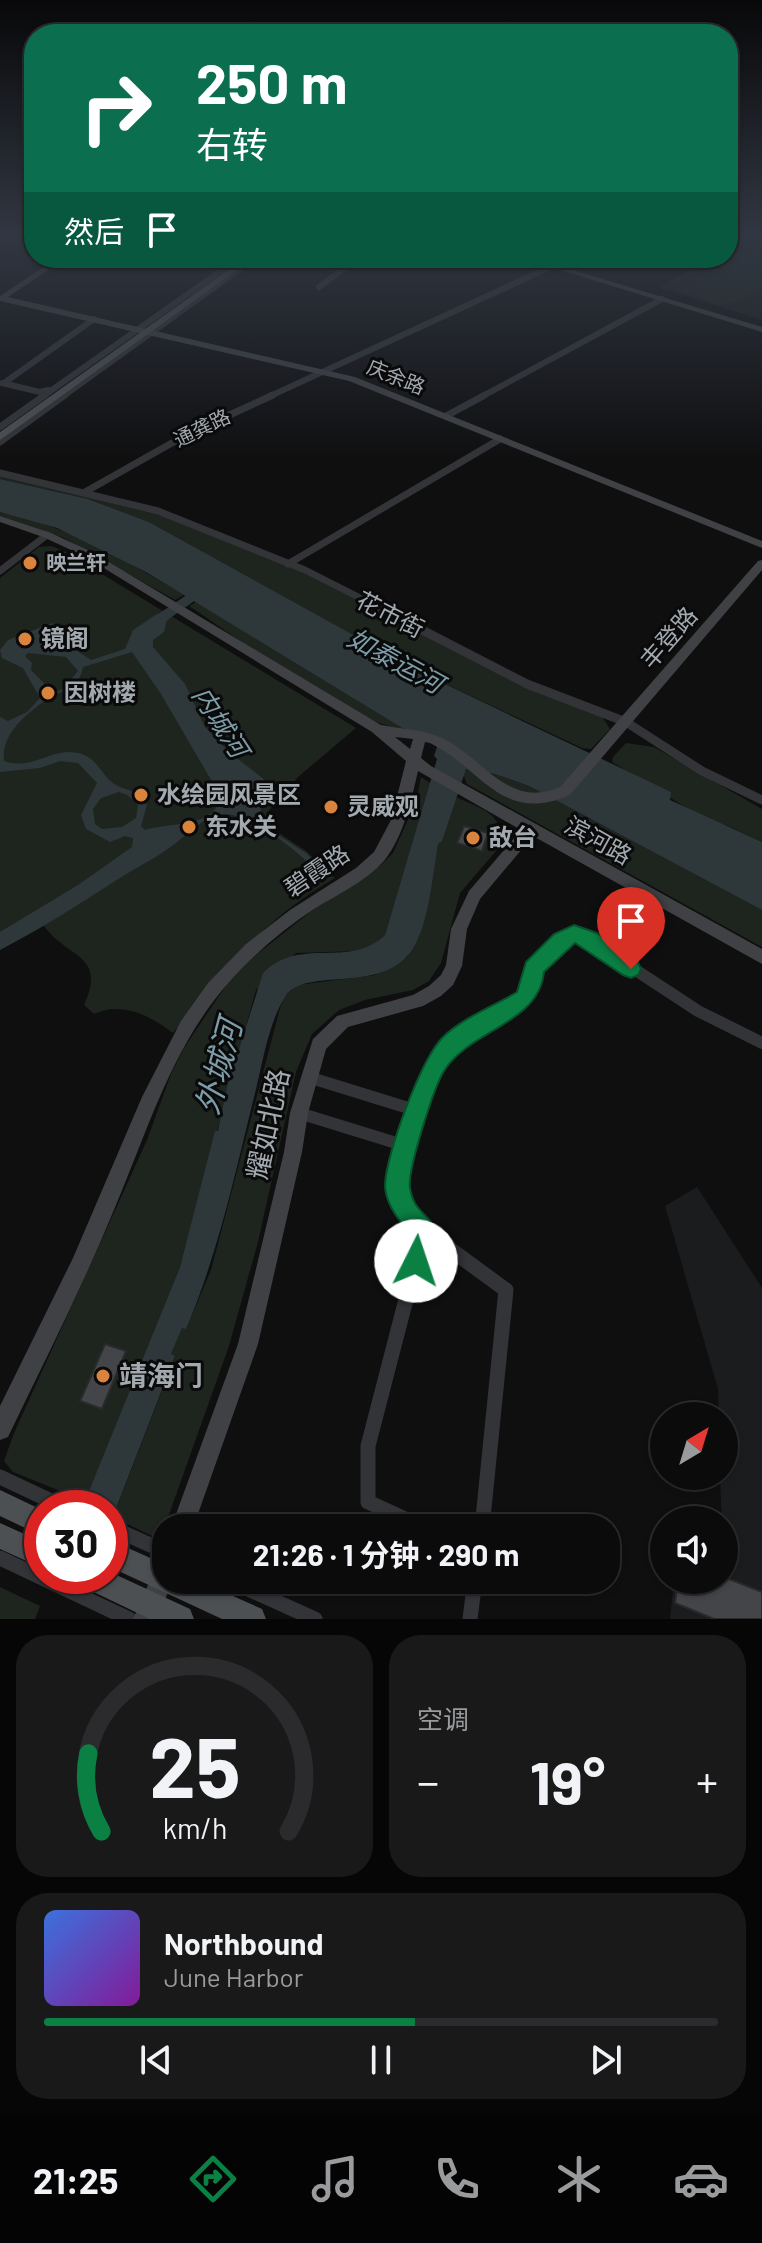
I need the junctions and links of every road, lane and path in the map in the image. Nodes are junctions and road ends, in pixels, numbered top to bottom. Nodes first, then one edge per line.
1 (57, 311) edge
2 (173, 311) edge
3 (174, 311) edge
4 (456, 311) edge
5 (641, 311) edge
6 (701, 311) edge
7 (702, 311) edge
8 (94, 319) junction
9 (762, 329) edge
10 (146, 331) junction
11 (324, 371) junction
12 (2, 383) edge
13 (60, 392) junction
14 (446, 416) junction
15 (0, 435) edge
16 (500, 439) junction
17 (0, 473) edge
18 (85, 492) junction
19 (0, 519) edge
20 (47, 535) junction
21 (762, 545) edge
22 (762, 563) edge
23 (288, 564) junction
24 (0, 571) edge
25 (626, 722) junction
26 (377, 729) junction
27 (424, 737) junction
28 (420, 766) junction
29 (762, 800) edge
30 (531, 828) junction
31 (762, 957) edge
32 (762, 1043) edge
33 (308, 1077) junction
34 (418, 1111) junction
35 (299, 1113) junction
36 (406, 1146) junction
37 (424, 1230) junction
38 (0, 1429) edge
39 (0, 1477) edge
40 (24, 1492) edge
41 (0, 1503) edge
42 (24, 1507) edge
43 (187, 1514) edge
44 (394, 1514) edge
45 (483, 1514) edge
46 (0, 1536) edge
47 (128, 1552) edge
48 (24, 1553) edge
49 (0, 1558) edge
50 (24, 1558) edge
51 (152, 1565) edge
52 (103, 1594) edge
53 (106, 1594) edge
54 (154, 1594) edge
55 (206, 1594) edge
56 (259, 1594) edge
57 (473, 1594) edge
58 (109, 1597) junction
59 (142, 1615) edge
60 (180, 1619) edge
61 (252, 1619) edge
62 (315, 1619) edge
63 (470, 1619) edge

1 - 8 street, 庆余路
2 - 10 main road
3 - 10 main road
4 - 11 street, 通龚路
5 - 14 street
6 - 9 street
7 - 9 street
8 - 10 street, 庆余路
8 - 12 street
10 - 11 street, 庆余路
10 - 13 main road
11 - 14 street, 庆余路
11 - 18 street, 通龚路
12 - 13 street
13 - 15 main road
14 - 16 street, 庆余路
16 - 21 street, 庆余路
16 - 23 street
17 - 18 street, 花市街
18 - 23 street, 花市街
19 - 20 street
20 - 24 street
20 - 26 street
22 - 25 street, 丰登路
23 - 25 street, 花市街
25 - 27 street, 丰登路
25 - 29 street, 花市街
26 - 27 street
26 - 28 street
27 - 28 street, 碧霞路
28 - 30 street, 滨河路
28 - 38 street, 碧霞路
30 - 31 street, 滨河路
30 - 33 street, 耀如北路
32 - 34 street
33 - 34 street
33 - 35 street, 耀如北路
34 - 36 street
35 - 36 street
35 - 43 street, 耀如北路
36 - 37 street
37 - 44 street
37 - 45 street
39 - 40 street
41 - 42 main road
46 - 48 main road
47 - 51 main road
49 - 50 street
52 - 58 street
53 - 58 main road
54 - 59 street
55 - 61 main road
56 - 62 street
57 - 63 street
58 - 59 main road
59 - 60 main road

